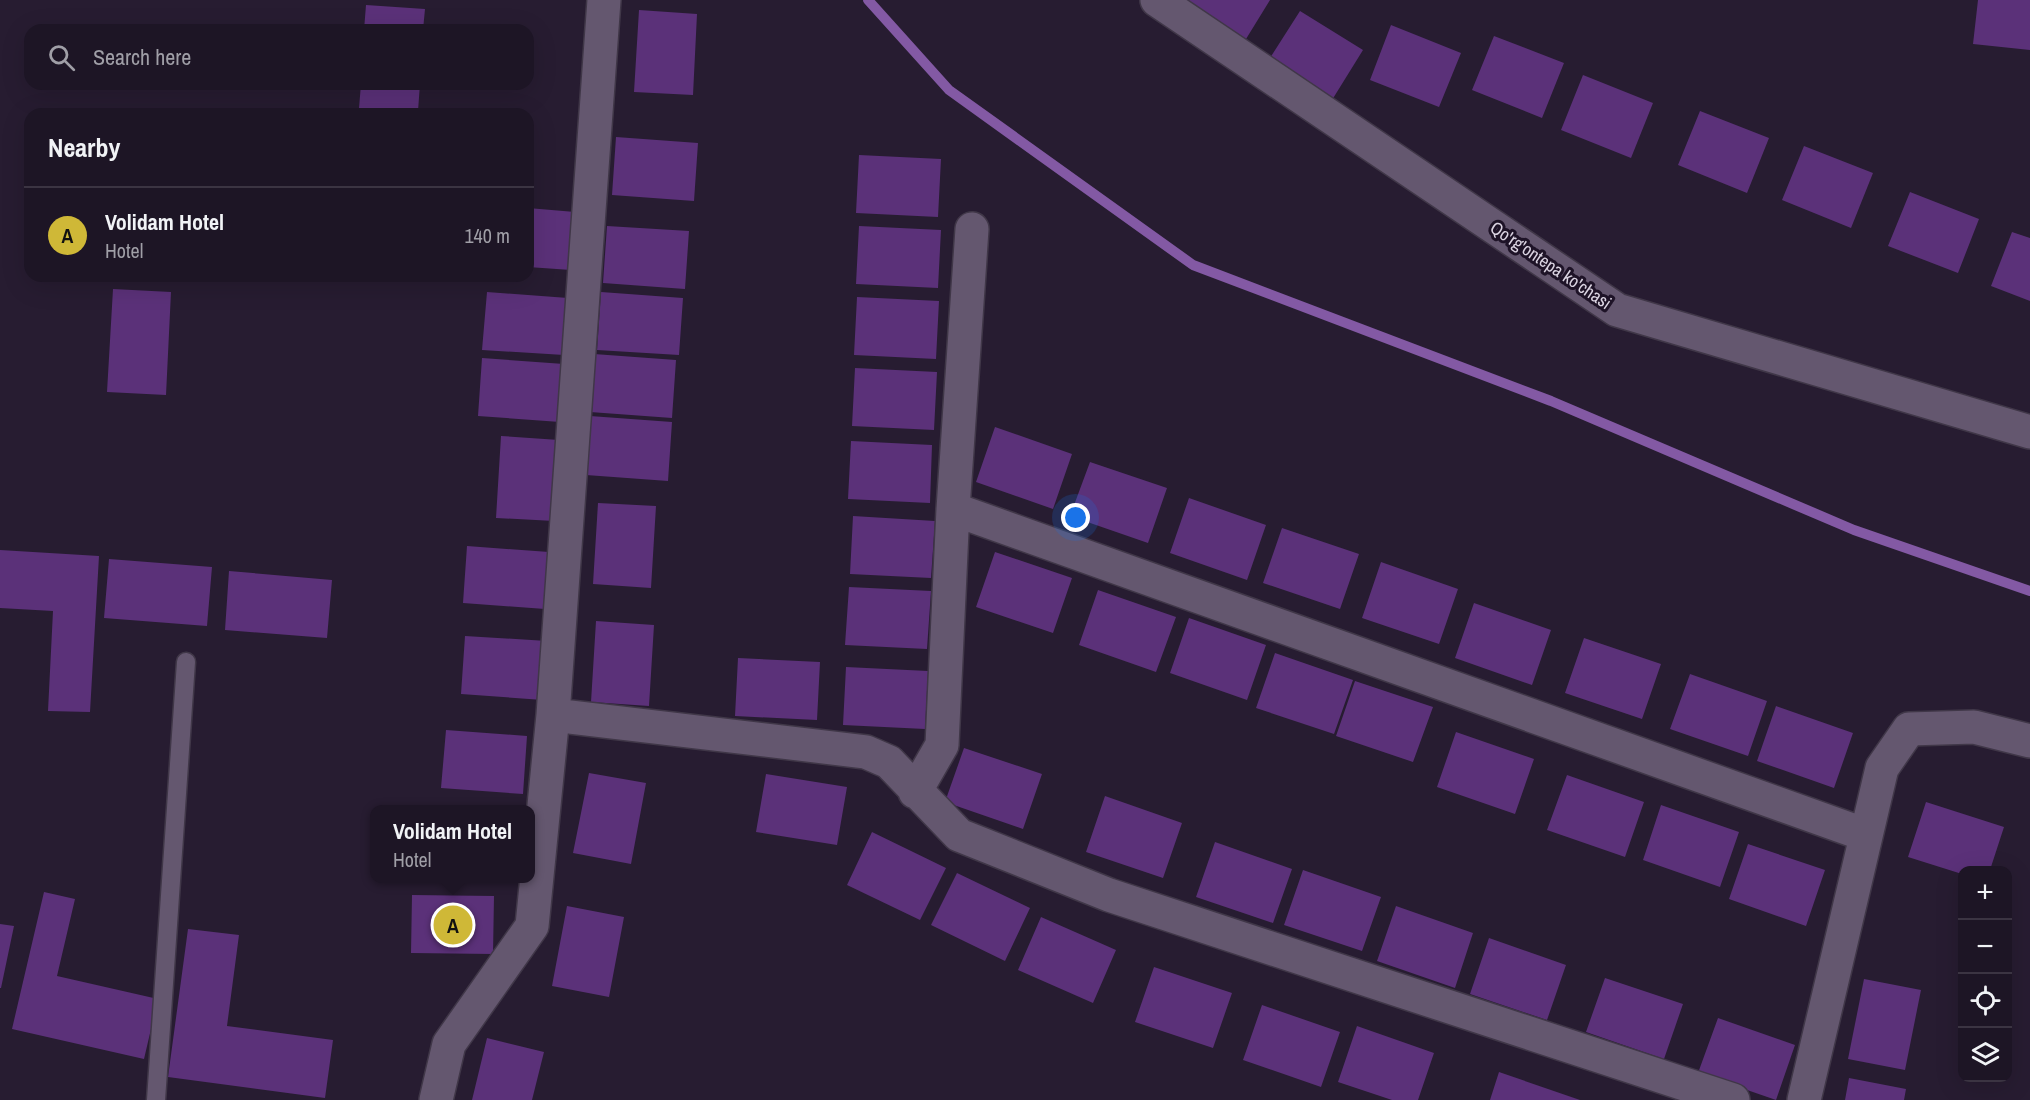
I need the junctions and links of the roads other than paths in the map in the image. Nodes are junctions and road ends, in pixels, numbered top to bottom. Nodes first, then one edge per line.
1 (604, 0) edge
2 (1157, 0) edge
3 (972, 229) dead end
4 (2030, 432) edge
5 (953, 509) junction
6 (186, 662) dead end
7 (553, 715) junction
8 (2030, 741) edge
9 (915, 792) junction
10 (1866, 835) junction
11 (156, 1100) edge
12 (436, 1100) edge
13 (1733, 1100) edge
14 (1804, 1100) edge

1 - 7 street
2 - 4 street, Qo'rg'ontepa ko'chasi
3 - 5 street
5 - 9 street
5 - 10 street
6 - 11 lane
7 - 9 street
7 - 12 street
8 - 10 street
9 - 13 street
10 - 14 street

